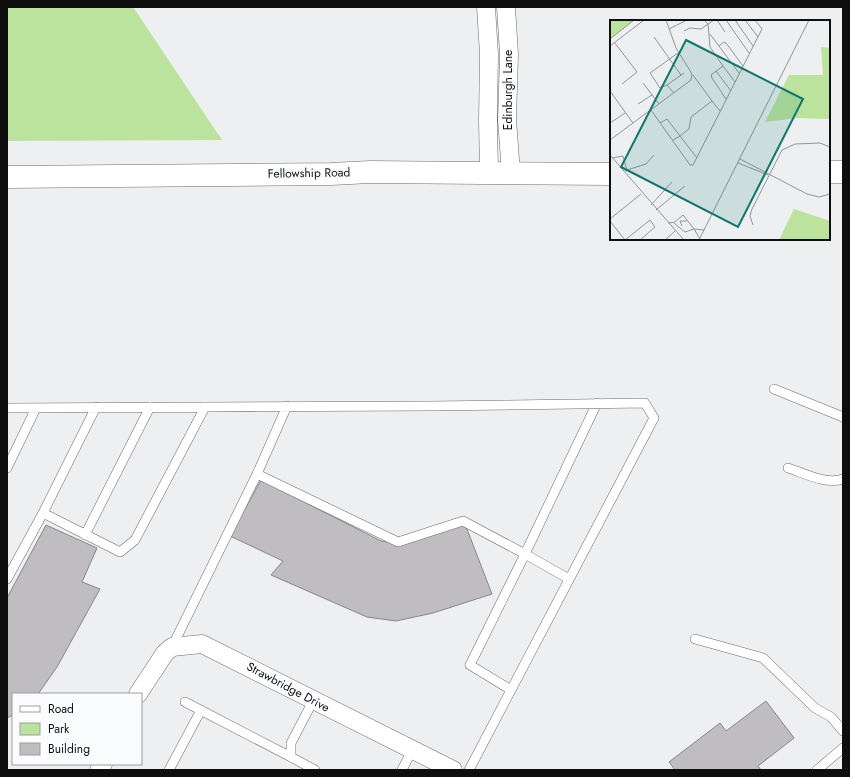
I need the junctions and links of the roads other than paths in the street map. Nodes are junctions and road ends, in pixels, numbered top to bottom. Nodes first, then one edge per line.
1 (486, 7) edge
2 (506, 7) edge
3 (830, 172) edge
4 (843, 172) edge
5 (489, 173) junction
6 (511, 173) junction
7 (610, 174) edge
8 (7, 177) edge
9 (774, 389) dead end
10 (597, 403) junction
11 (287, 406) junction
12 (96, 407) junction
13 (150, 407) junction
14 (205, 407) junction
15 (7, 408) edge
16 (36, 408) junction
17 (843, 417) edge
18 (7, 468) edge
19 (788, 468) dead end
20 (256, 474) junction
21 (843, 479) edge
22 (42, 514) junction
23 (85, 535) junction
24 (525, 554) junction
25 (7, 579) edge
26 (569, 579) junction
27 (695, 639) dead end
28 (172, 647) junction
29 (511, 690) junction
30 (139, 693) edge
31 (313, 700) junction
32 (185, 702) dead end
33 (201, 710) junction
34 (843, 731) edge
35 (843, 748) edge
36 (412, 750) junction
37 (291, 757) junction
38 (169, 770) edge
39 (315, 770) edge
40 (402, 770) edge
41 (453, 770) edge
42 (469, 770) edge
43 (816, 770) edge

1 - 5 street, Edinburgh Lane
2 - 6 street, Edinburgh Lane
3 - 4 street
5 - 6 street, Fellowship Road
5 - 8 street, Fellowship Road
6 - 7 street, Fellowship Road
9 - 17 lane
10 - 11 lane
10 - 24 lane
10 - 26 lane
11 - 14 lane
11 - 20 lane
12 - 13 lane
12 - 16 lane
12 - 22 lane
13 - 14 lane
13 - 23 lane
14 - 23 lane
15 - 16 lane
16 - 18 lane
19 - 21 lane
20 - 24 lane
20 - 28 lane
22 - 23 lane
22 - 25 lane
24 - 26 lane
24 - 29 lane
26 - 29 lane
27 - 34 lane
28 - 30 street
28 - 31 street, Strawbridge Drive
29 - 42 lane
31 - 36 street, Strawbridge Drive
31 - 37 lane
32 - 33 lane
33 - 37 lane
33 - 38 lane
35 - 43 lane
36 - 40 lane
36 - 41 street, Strawbridge Drive
37 - 39 lane

